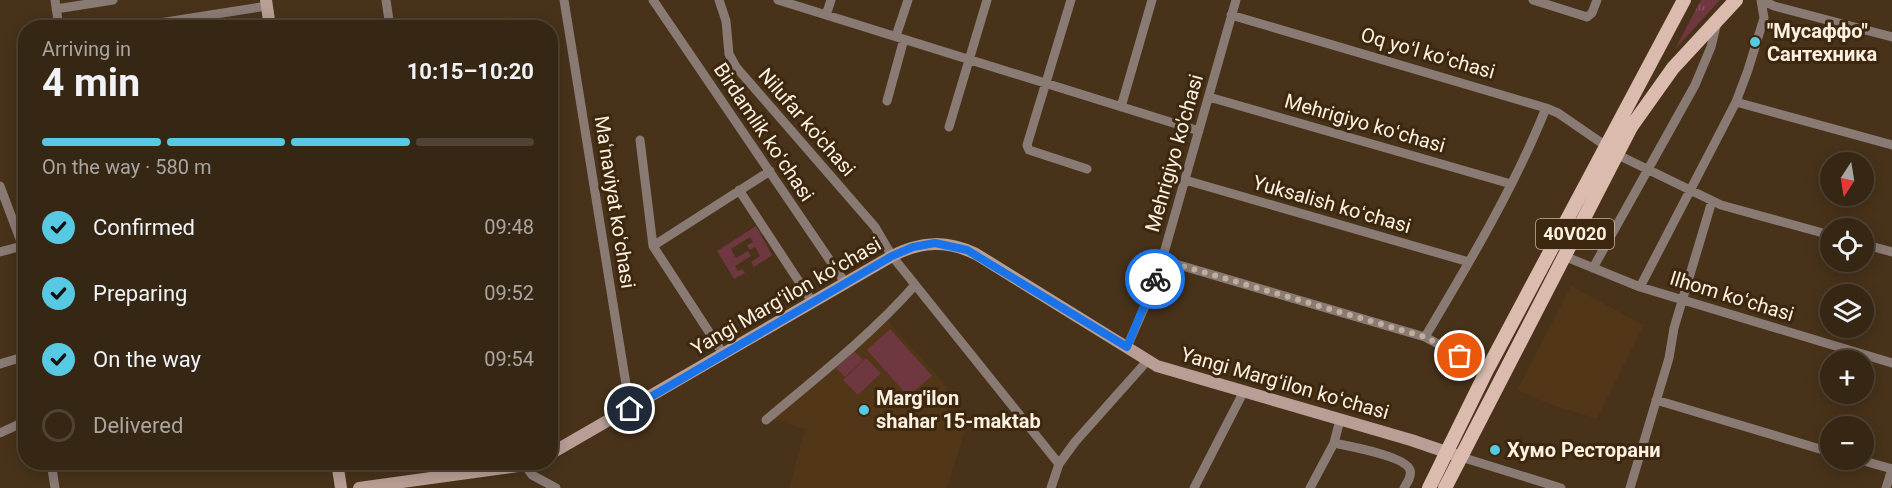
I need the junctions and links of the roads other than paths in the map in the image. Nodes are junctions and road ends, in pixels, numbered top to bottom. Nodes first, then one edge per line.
1 (113, 0) edge
2 (386, 0) edge
3 (564, 0) edge
4 (653, 0) edge
5 (719, 0) edge
6 (778, 0) edge
7 (831, 0) edge
8 (908, 0) edge
9 (987, 0) edge
10 (1071, 0) edge
11 (1152, 0) edge
12 (1236, 0) edge
13 (1533, 0) edge
14 (1598, 0) edge
15 (1684, 0) edge
16 (1736, 0) edge
17 (1761, 0) edge
18 (266, 3) edge
19 (55, 5) edge
20 (826, 15) junction
21 (1231, 15) junction
22 (58, 20) edge
23 (172, 20) edge
24 (269, 20) edge
25 (389, 20) edge
26 (1717, 22) junction
27 (1892, 37) edge
28 (900, 38) junction
29 (969, 58) junction
30 (1047, 83) junction
31 (1209, 97) junction
32 (886, 101) dead end
33 (1736, 102) junction
34 (1121, 107) junction
35 (1546, 108) junction
36 (949, 128) dead end
37 (1199, 131) junction
38 (640, 140) dead end
39 (1892, 145) edge
40 (1611, 150) junction
41 (1088, 169) dead end
42 (1650, 169) junction
43 (770, 171) junction
44 (1185, 180) junction
45 (1511, 184) junction
46 (0, 186) edge
47 (739, 190) junction
48 (1691, 190) junction
49 (1712, 201) junction
50 (1820, 232) edge
51 (18, 234) edge
52 (653, 246) junction
53 (1874, 247) edge
54 (18, 250) edge
55 (0, 252) edge
56 (1892, 252) edge
57 (892, 256) junction
58 (1564, 256) junction
59 (1162, 260) junction
60 (1469, 262) junction
61 (1593, 268) junction
62 (846, 284) junction
63 (915, 285) junction
64 (1640, 287) junction
65 (1683, 300) junction
66 (813, 303) junction
67 (1425, 337) junction
68 (1127, 347) junction
69 (724, 355) junction
70 (18, 358) edge
71 (1148, 360) junction
72 (1892, 363) edge
73 (0, 364) edge
74 (1487, 370) junction
75 (1244, 391) junction
76 (1656, 400) junction
77 (630, 409) junction
78 (766, 420) dead end
79 (1340, 420) junction
80 (18, 425) edge
81 (0, 433) edge
82 (1334, 443) junction
83 (1820, 449) edge
84 (558, 450) edge
85 (1454, 455) junction
86 (1059, 464) junction
87 (1874, 464) edge
88 (1892, 469) edge
89 (52, 470) edge
90 (338, 470) edge
91 (469, 470) edge
92 (530, 470) edge
93 (55, 488) edge
94 (341, 488) edge
95 (359, 488) edge
96 (556, 488) edge
97 (1051, 488) edge
98 (1194, 488) edge
99 (1310, 488) edge
100 (1404, 488) edge
101 (1429, 488) edge
102 (1445, 488) edge
103 (1561, 488) edge
104 (1630, 488) edge
105 (1886, 488) edge

1 - 19 street
2 - 25 street
3 - 77 street, Maʻnaviyat koʻchasi
4 - 43 street, Birdamlik koʻchasi
5 - 57 street, Nilufar ko'chasi
6 - 20 street
7 - 20 street
8 - 28 street
9 - 29 street
10 - 30 street
11 - 34 street
12 - 21 street, Mehrigiyo ko'chasi
13 - 14 street
15 - 40 main road, 40V020
16 - 26 main road, 40V020
17 - 27 street
17 - 33 street
18 - 23 street
18 - 24 main road
19 - 22 street
20 - 28 street
21 - 31 street, Mehrigiyo ko'chasi
21 - 35 street, Oq yoʻl koʻchasi
26 - 40 main road, 40V020
26 - 42 street
28 - 29 street
28 - 32 street
29 - 30 street
29 - 36 street
30 - 34 street
30 - 41 street
31 - 37 street, Mehrigiyo ko'chasi
31 - 45 street, Mehrigiyo koʻchasi
33 - 39 street
33 - 48 street
34 - 37 street
35 - 40 street, Oq yoʻl koʻchasi
35 - 45 street
37 - 44 street, Mehrigiyo ko'chasi
38 - 52 street
40 - 42 street, Oq yoʻl koʻchasi
40 - 58 main road, 40V020
40 - 74 main road, 40V020
42 - 48 street, Oq yoʻl koʻchasi
42 - 61 street
43 - 47 street
43 - 62 street, Birdamlik koʻchasi
44 - 59 street, Mehrigiyo ko'chasi
44 - 60 street, Yuksalish koʻchasi
45 - 60 street
46 - 51 street
47 - 52 street
47 - 66 street
48 - 49 street, Oq yoʻl koʻchasi
48 - 64 street
49 - 50 street, Oq yoʻl koʻchasi
49 - 65 street
52 - 69 street
53 - 56 street
54 - 55 street
57 - 62 main road, Yangi Margʻilon koʻchasi
57 - 63 street, Nilufar ko'chasi
57 - 68 main road, Yangi Margʻilon koʻchasi
58 - 61 street, Ilhom koʻchasi
58 - 85 main road, 40V020
59 - 67 street
59 - 68 street, Mehrigiyo ko'chasi
60 - 67 street
61 - 64 street, Ilhom koʻchasi
62 - 66 main road, Yangi Margʻilon koʻchasi
63 - 78 street
63 - 86 street, Nilufar ko'chasi
64 - 65 street, Ilhom koʻchasi
65 - 72 street, Ilhom koʻchasi
65 - 76 street
66 - 69 main road, Yangi Margʻilon koʻchasi
67 - 74 street
68 - 71 main road, Yangi Margʻilon koʻchasi
69 - 77 main road, Yangi Margʻilon koʻchasi
70 - 73 street
71 - 75 main road, Yangi Margʻilon koʻchasi
71 - 86 street
74 - 85 main road, 40V020
75 - 79 main road, Yangi Margʻilon koʻchasi
75 - 98 street
76 - 83 street
76 - 104 street
77 - 84 main road, Yangi Margʻilon koʻchasi
79 - 82 street
79 - 85 main road, Yangi Margʻilon koʻchasi
80 - 81 street
82 - 99 street
82 - 100 street
85 - 101 main road, 40V020
85 - 102 main road, 40V020
85 - 103 street, Yangi Margʻilon koʻchasi
86 - 97 street
87 - 88 street
88 - 105 street
89 - 93 street
90 - 94 main road
91 - 95 main road
92 - 96 street

